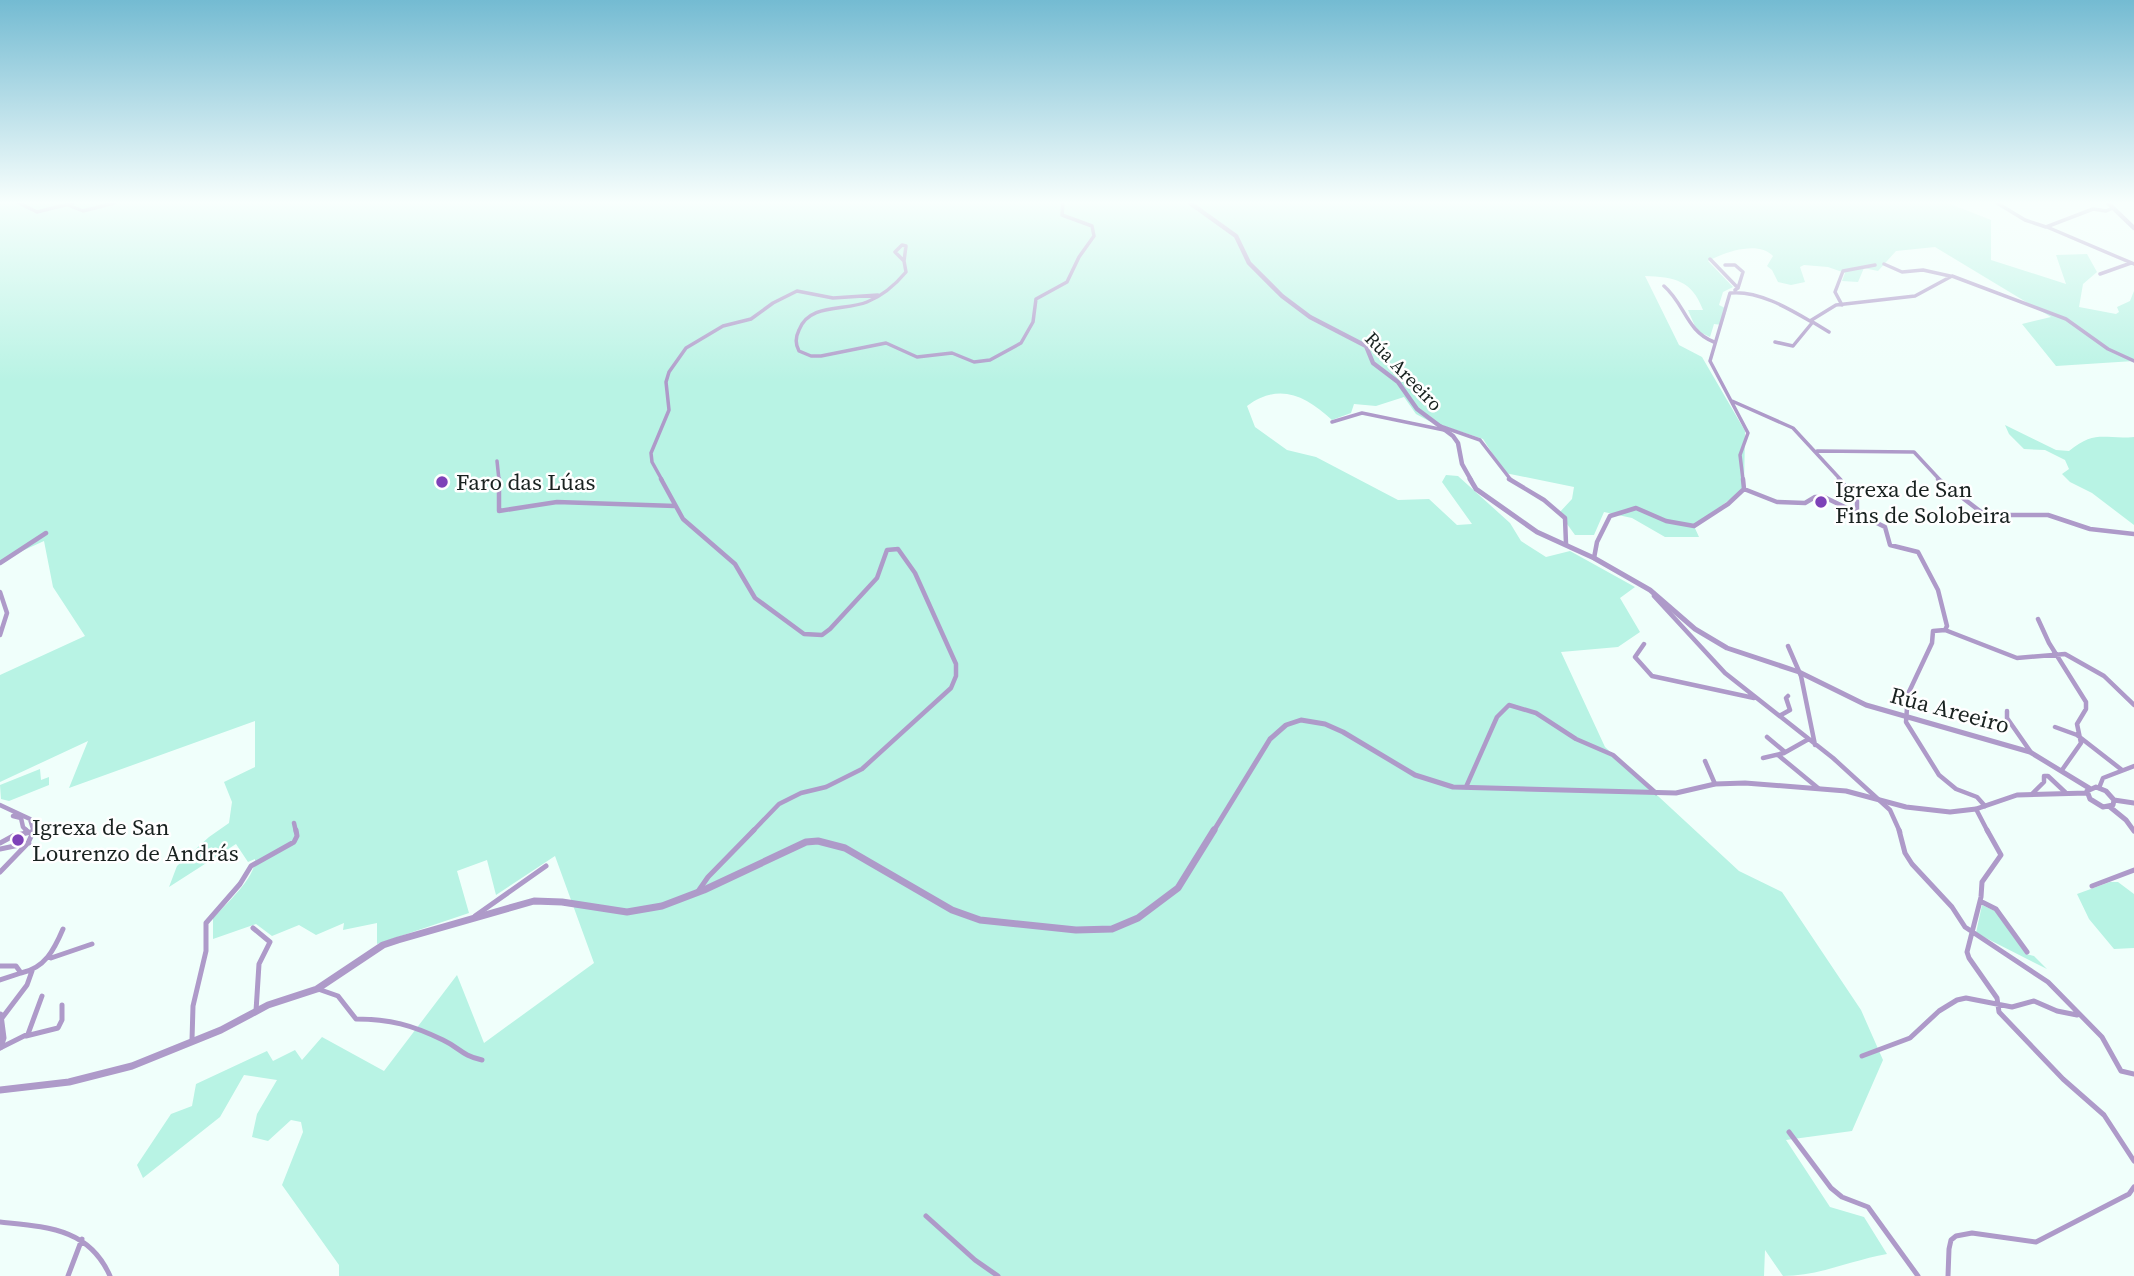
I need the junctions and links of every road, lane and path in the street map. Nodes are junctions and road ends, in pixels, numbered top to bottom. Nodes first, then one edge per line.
1 (904, 263) edge
2 (1076, 263) edge
3 (1251, 263) edge
4 (1712, 263) edge
5 (1725, 264) dead end
6 (1884, 264) dead end
7 (2133, 264) edge
8 (1875, 265) dead end
9 (2100, 274) dead end
10 (1952, 276) junction
11 (1664, 286) dead end
12 (1736, 289) junction
13 (878, 295) junction
14 (1842, 305) junction
15 (1811, 322) junction
16 (1829, 332) dead end
17 (1714, 342) junction
18 (1775, 342) dead end
19 (2133, 361) edge
20 (1731, 400) junction
21 (1332, 422) dead end
22 (1440, 426) junction
23 (1448, 431) junction
24 (1817, 451) junction
25 (497, 461) dead end
26 (1744, 489) junction
27 (676, 506) junction
28 (1857, 513) junction
29 (46, 533) dead end
30 (2134, 534) edge
31 (1566, 544) junction
32 (2, 557) edge
33 (1594, 558) junction
34 (0, 563) edge
35 (1650, 590) junction
36 (0, 592) edge
37 (2038, 619) dead end
38 (1944, 631) junction
39 (0, 635) edge
40 (1644, 644) dead end
41 (1788, 646) dead end
42 (2056, 655) junction
43 (1799, 672) junction
44 (1787, 696) dead end
45 (1755, 698) junction
46 (2134, 705) edge
47 (2007, 711) dead end
48 (1780, 715) junction
49 (1907, 715) junction
50 (2055, 727) dead end
51 (1767, 737) dead end
52 (2081, 739) junction
53 (1807, 740) junction
54 (1815, 746) junction
55 (1785, 752) junction
56 (2030, 752) junction
57 (1778, 755) junction
58 (1763, 758) dead end
59 (1705, 761) dead end
60 (2134, 766) edge
61 (2122, 770) junction
62 (2062, 771) junction
63 (2072, 777) junction
64 (1715, 784) junction
65 (1466, 787) junction
66 (2099, 788) junction
67 (1819, 789) junction
68 (2088, 791) junction
69 (2065, 792) junction
70 (2074, 792) junction
71 (1656, 793) junction
72 (2032, 794) junction
73 (1877, 800) junction
74 (2112, 803) junction
75 (2134, 803) edge
76 (0, 805) edge
77 (1985, 806) junction
78 (1976, 809) junction
79 (13, 816) dead end
80 (294, 823) dead end
81 (2134, 831) edge
82 (31, 832) junction
83 (0, 843) edge
84 (31, 843) junction
85 (0, 849) edge
86 (546, 866) dead end
87 (2134, 870) edge
88 (0, 872) edge
89 (2092, 886) dead end
90 (699, 890) junction
91 (1980, 901) junction
92 (473, 917) junction
93 (253, 928) dead end
94 (63, 929) dead end
95 (1972, 933) junction
96 (92, 944) dead end
97 (2027, 952) dead end
98 (50, 958) junction
99 (0, 966) edge
100 (32, 971) junction
101 (21, 973) junction
102 (0, 980) edge
103 (317, 989) junction
104 (42, 996) dead end
105 (1997, 1004) junction
106 (62, 1005) dead end
107 (256, 1012) junction
108 (2078, 1015) junction
109 (1, 1016) edge
110 (26, 1037) junction
111 (192, 1040) junction
112 (0, 1048) edge
113 (1862, 1056) dead end
114 (482, 1060) dead end
115 (2134, 1074) edge
116 (0, 1090) edge
117 (1789, 1132) dead end
118 (2134, 1161) edge
119 (2134, 1187) edge
120 (926, 1216) dead end
121 (0, 1222) edge
122 (82, 1239) junction
123 (68, 1276) edge
124 (110, 1276) edge
125 (998, 1276) edge
126 (1918, 1276) edge
127 (1948, 1276) edge

1 - 13 street
2 - 13 street
3 - 22 street, Rúa Areeiro
4 - 12 street
5 - 12 street
6 - 10 street
7 - 9 street
8 - 14 street
10 - 14 street
10 - 19 street
11 - 17 street
12 - 15 street
12 - 17 street
13 - 27 street
14 - 15 street
15 - 16 street
15 - 18 street
17 - 20 street
20 - 24 street
20 - 26 street
21 - 23 street, Rúa Areeiro
22 - 23 street, Rúa Areeiro
22 - 31 street, Rúa Areeiro
23 - 31 street, Rúa Areeiro
24 - 28 street
24 - 30 street
25 - 27 street
26 - 28 street
26 - 33 street
27 - 90 street
28 - 38 street
29 - 32 street
31 - 33 street, Rúa Areeiro
32 - 34 street
33 - 35 street, Rúa Areeiro
35 - 43 street, Rúa Areeiro
35 - 45 street, Rúa Areeiro
36 - 39 street
37 - 42 street
38 - 42 street
38 - 49 street
40 - 45 street, Rúa Areeiro
41 - 43 street
42 - 46 street
42 - 52 street
43 - 49 street, Rúa Areeiro
43 - 54 street
44 - 48 street
45 - 48 street, Rúa Areeiro
47 - 56 street
48 - 53 street, Rúa Areeiro
49 - 56 street, Rúa Areeiro
49 - 77 street
50 - 52 street
51 - 55 street
52 - 61 street
52 - 62 street
53 - 54 street, Rúa Areeiro
53 - 55 street
54 - 73 street, Rúa Areeiro
55 - 57 street
56 - 62 street, Rúa Areeiro
57 - 58 street
57 - 67 street
59 - 64 street
60 - 61 street
61 - 66 street
62 - 63 street, Rúa Areeiro
63 - 68 street, Rúa Areeiro
63 - 70 street
64 - 67 street
64 - 71 street
65 - 71 street
65 - 71 street
65 - 90 street
66 - 68 street
66 - 74 street
67 - 73 street
68 - 70 street
68 - 74 street, Rúa Areeiro
69 - 70 street
69 - 72 street
69 - 72 street
72 - 77 street
73 - 78 street
73 - 95 street, Rúa Areeiro
74 - 75 street
74 - 81 street
76 - 82 street
77 - 78 street
78 - 91 street
79 - 82 street
80 - 111 street
82 - 83 street
82 - 84 street
84 - 85 street
84 - 88 street
86 - 92 street
87 - 89 street
90 - 92 street
91 - 95 street
91 - 97 street
92 - 103 street
93 - 107 street
94 - 98 street
95 - 105 street
95 - 108 street
96 - 98 street
98 - 100 street
99 - 101 street
100 - 101 street
100 - 109 street
101 - 102 street
103 - 107 street
103 - 114 street
104 - 110 street
105 - 108 street
105 - 113 street
105 - 118 street
106 - 110 street
107 - 111 street
108 - 115 street
109 - 112 street
110 - 112 street
111 - 116 street
117 - 126 street
119 - 127 street
120 - 125 street
121 - 122 street
122 - 123 street
122 - 124 street

